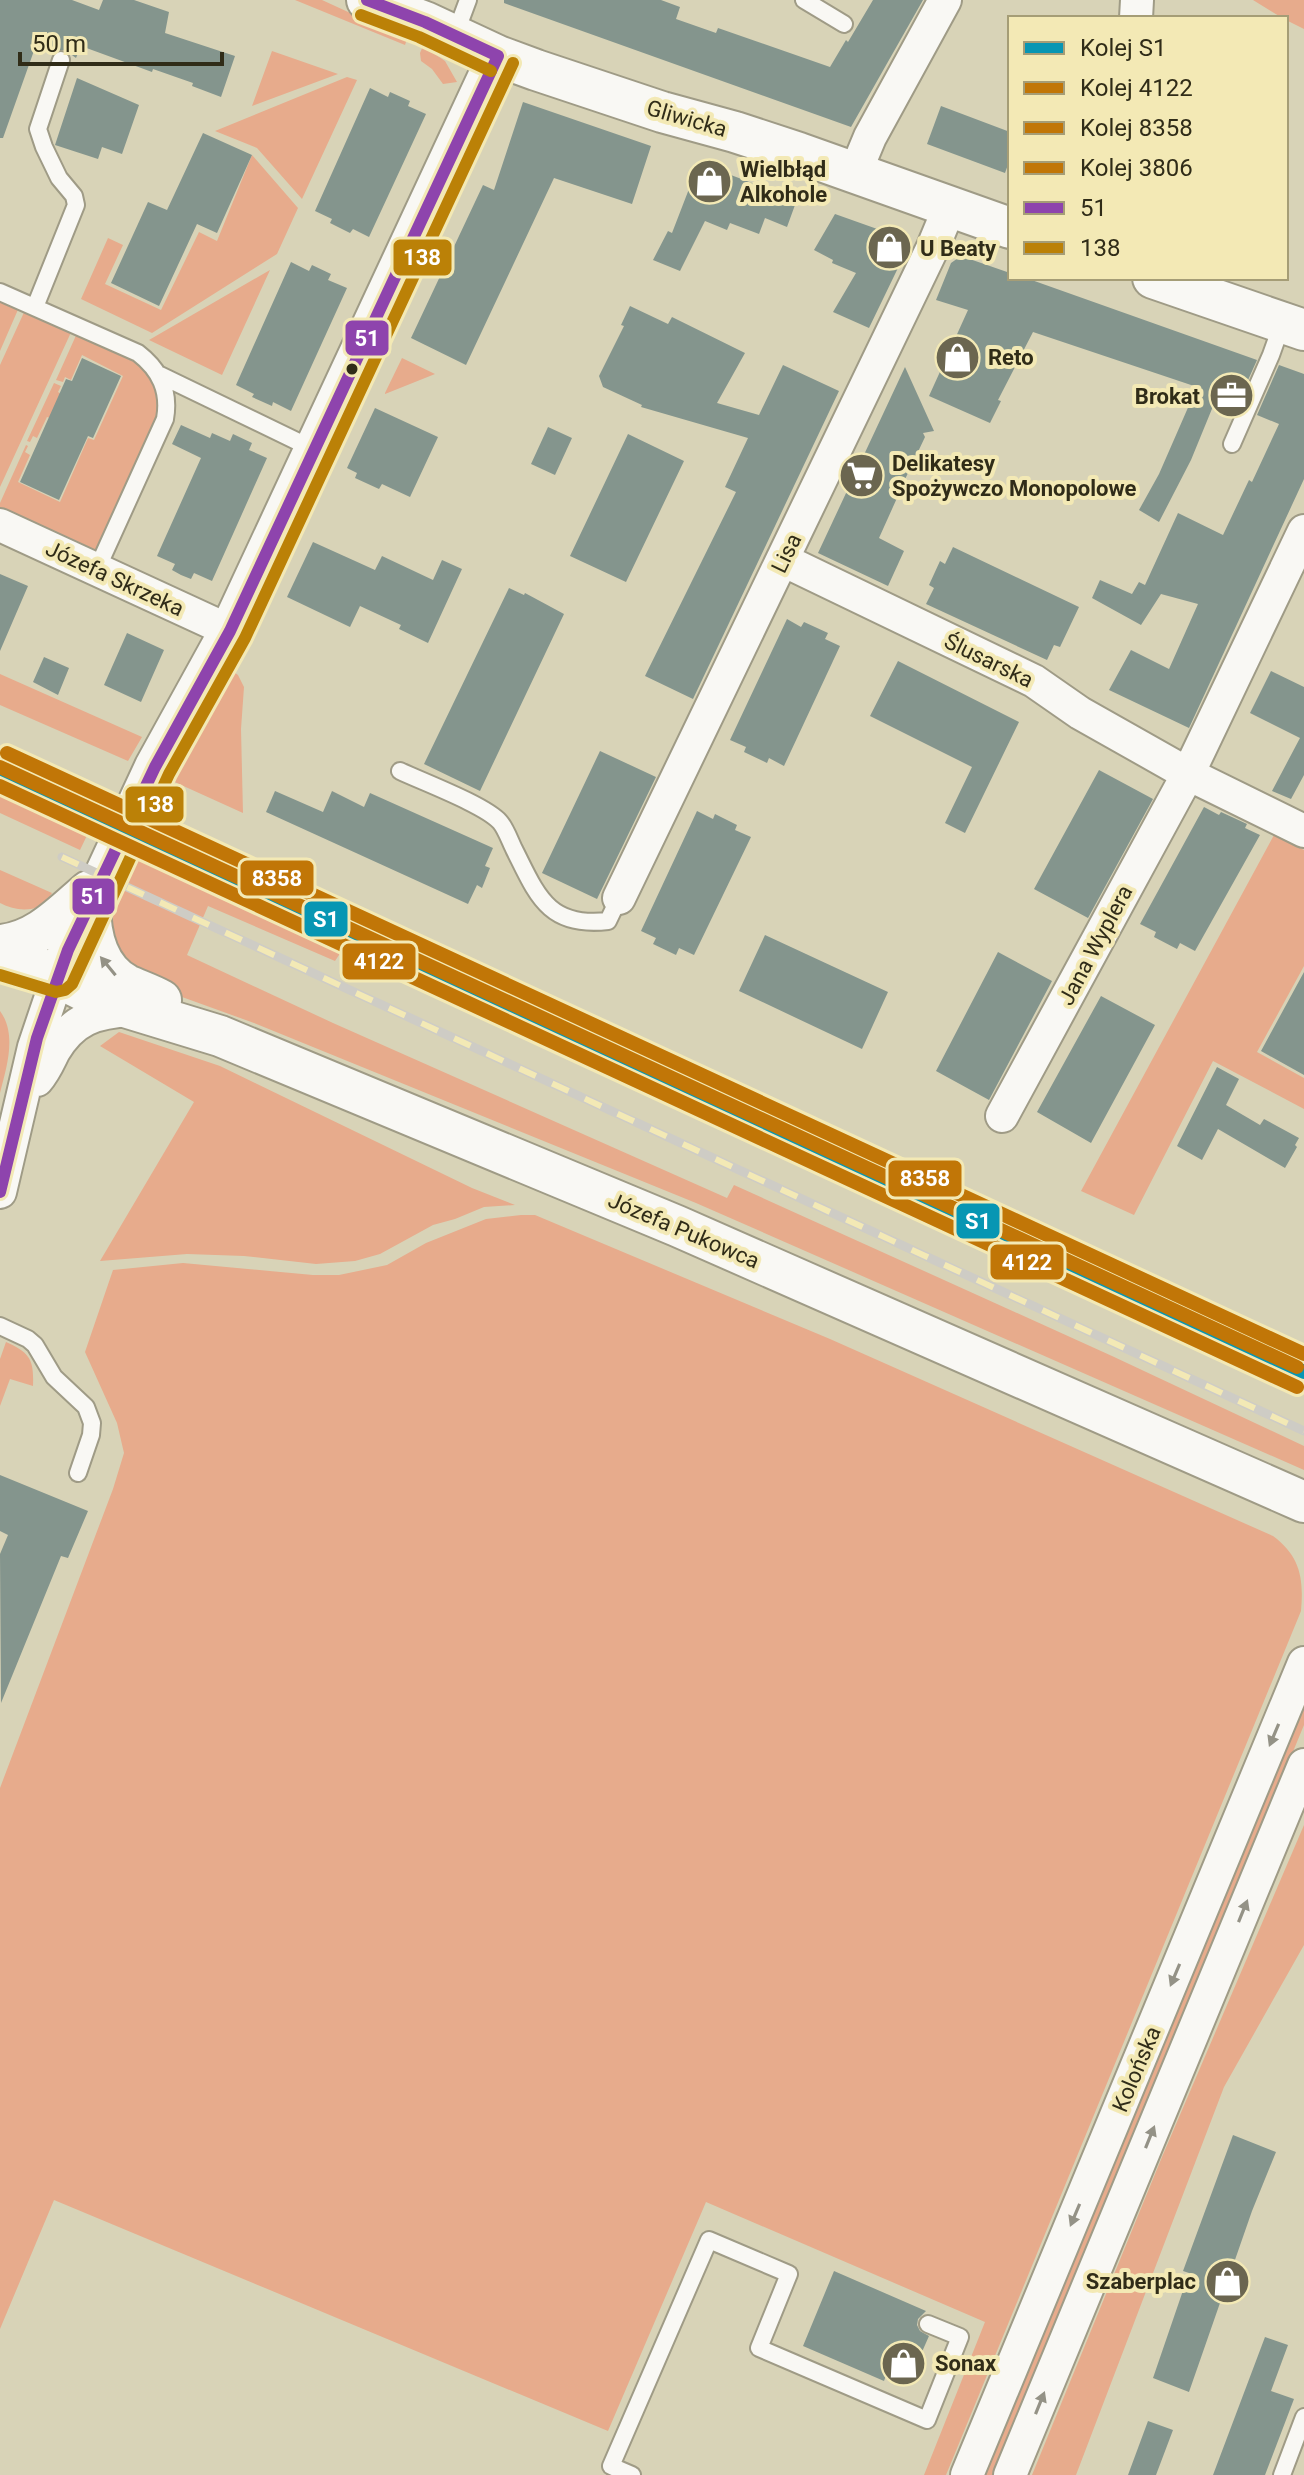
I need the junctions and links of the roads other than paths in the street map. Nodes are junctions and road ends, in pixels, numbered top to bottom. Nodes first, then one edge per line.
1 (367, 0) edge
2 (804, 0) edge
3 (945, 0) edge
4 (462, 18) edge
5 (844, 24) dead end
6 (498, 56) junction
7 (61, 60) dead end
8 (855, 173) junction
9 (950, 206) junction
10 (1008, 227) edge
11 (1159, 280) edge
12 (0, 292) edge
13 (35, 307) junction
14 (1293, 327) edge
15 (160, 375) junction
16 (1232, 444) dead end
17 (315, 449) junction
18 (0, 525) edge
19 (1304, 531) edge
20 (783, 560) junction
21 (97, 569) junction
22 (230, 631) junction
23 (400, 771) dead end
24 (1188, 774) junction
25 (1304, 831) edge
26 (96, 892) junction
27 (619, 898) joint
28 (0, 945) edge
29 (0, 958) edge
30 (58, 976) junction
31 (136, 1010) junction
32 (220, 1036) junction
33 (22, 1097) junction
34 (1002, 1116) dead end
35 (0, 1192) edge
36 (0, 1326) edge
37 (78, 1473) dead end
38 (1304, 1502) edge
39 (1304, 1663) edge
40 (1304, 1765) edge
41 (928, 2324) dead end
42 (1304, 2417) edge
43 (632, 2475) edge
44 (967, 2475) edge
45 (1010, 2475) edge
46 (1282, 2475) edge

1 - 4 street, Gliwicka
2 - 5 lane
3 - 8 street
4 - 6 street, Gliwicka
6 - 8 street, Gliwicka
6 - 17 street
7 - 13 lane
8 - 9 street, Gliwicka
9 - 10 street, Gliwicka
9 - 20 street, Lisa
11 - 14 street
12 - 13 lane
13 - 15 lane
14 - 16 lane
15 - 17 lane
15 - 21 lane
17 - 22 street
18 - 21 street, Józefa Skrzeka
19 - 24 street, Jana Wyplera
20 - 24 street, Ślusarska
20 - 27 street, Lisa
21 - 22 street, Józefa Skrzeka
22 - 26 street
23 - 27 lane
24 - 25 street
24 - 34 street, Jana Wyplera
26 - 28 street
26 - 30 street
32 -> 26 street
29 - 30 street, Józefa Pukowca
30 - 31 street, Józefa Pukowca
30 - 33 street
31 - 32 street, Józefa Pukowca
31 - 33 street
32 - 38 street, Józefa Pukowca
33 - 35 street
36 - 37 lane
39 -> 44 street, Kolońska
45 -> 40 street, Kolońska
41 - 43 lane
42 - 46 lane

